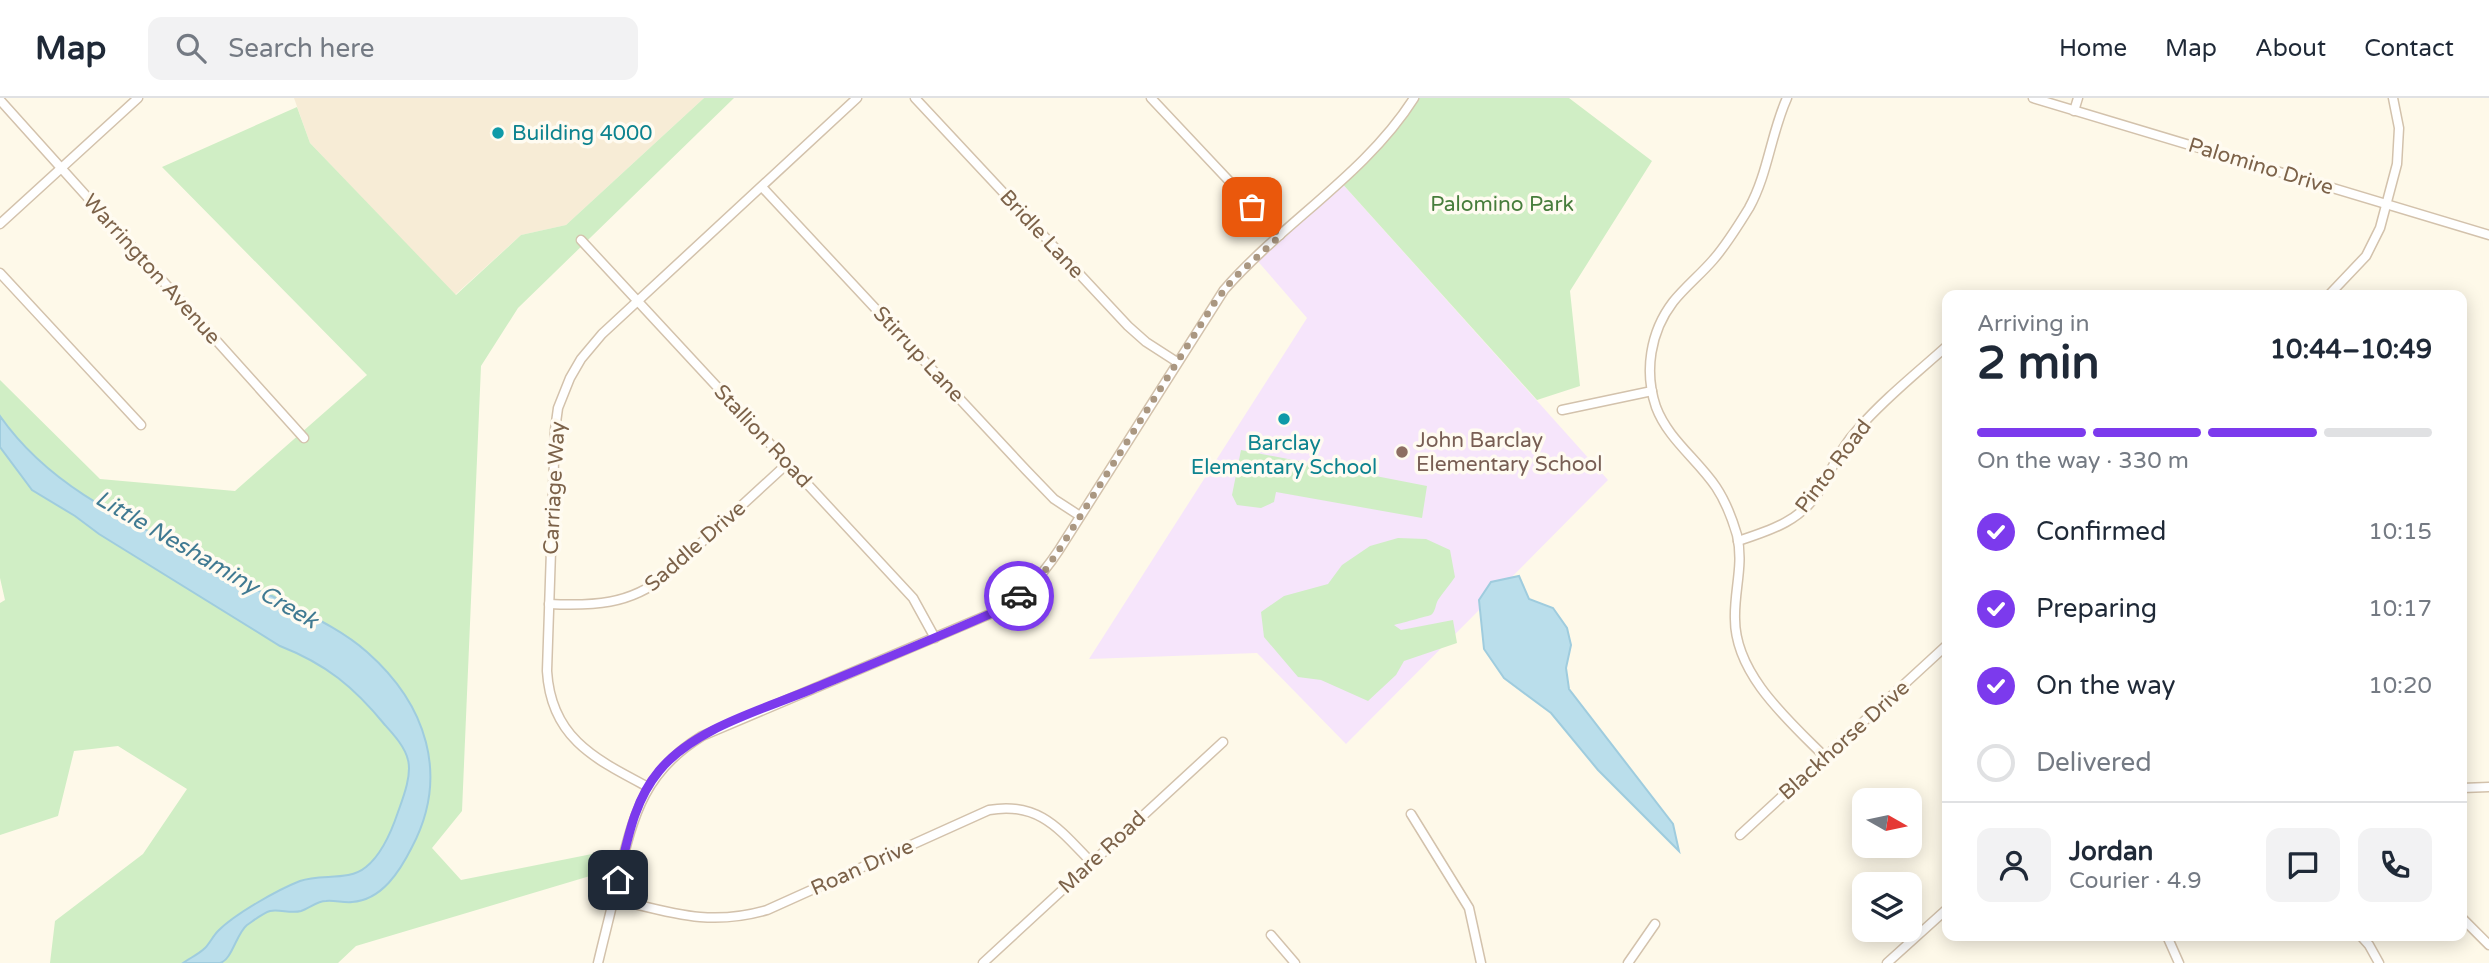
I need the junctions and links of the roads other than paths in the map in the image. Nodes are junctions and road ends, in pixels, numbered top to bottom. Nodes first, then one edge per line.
1 (138, 98) edge
2 (857, 98) edge
3 (915, 98) edge
4 (1151, 98) edge
5 (1414, 98) edge
6 (1787, 98) edge
7 (2033, 98) edge
8 (2078, 98) edge
9 (2393, 98) edge
10 (0, 100) edge
11 (2074, 111) junction
12 (61, 168) junction
13 (762, 187) junction
14 (2387, 203) junction
15 (0, 224) edge
16 (2489, 235) edge
17 (1280, 236) junction
18 (581, 240) dead end
19 (0, 273) edge
20 (2334, 290) edge
21 (638, 301) junction
22 (1942, 351) edge
23 (1177, 362) junction
24 (1652, 391) junction
25 (1562, 410) dead end
26 (141, 425) dead end
27 (304, 438) dead end
28 (788, 463) junction
29 (1080, 516) junction
30 (1738, 541) junction
31 (549, 604) junction
32 (935, 638) junction
33 (1942, 650) edge
34 (1223, 742) dead end
35 (1825, 757) junction
36 (648, 787) junction
37 (2489, 787) edge
38 (2467, 788) edge
39 (1411, 814) dead end
40 (1740, 835) dead end
41 (1091, 862) junction
42 (614, 900) junction
43 (1942, 914) edge
44 (2467, 923) edge
45 (1654, 924) dead end
46 (1270, 935) dead end
47 (2169, 941) edge
48 (2365, 941) edge
49 (2489, 945) edge
50 (1891, 962) edge
51 (598, 963) edge
52 (983, 963) edge
53 (1295, 963) edge
54 (1481, 963) edge
55 (1628, 963) edge
56 (2179, 963) edge
57 (2379, 963) edge

1 - 12 street
2 - 13 street, Carriage Way
3 - 23 street, Bridle Lane
4 - 17 street
5 - 17 street
6 - 24 street
7 - 11 street, Palomino Drive
8 - 11 street
9 - 14 street
10 - 12 street, Warrington Avenue
11 - 14 street, Palomino Drive
12 - 15 street
12 - 27 street, Warrington Avenue
13 - 21 street, Carriage Way
13 - 29 street, Stirrup Lane
14 - 16 street, Palomino Drive
14 - 20 street
17 - 23 street
18 - 21 street, Stallion Road
19 - 26 street
21 - 28 street, Stallion Road
21 - 31 street, Carriage Way
22 - 30 street, Pinto Road
23 - 29 street
24 - 25 street
24 - 30 street
28 - 31 street, Saddle Drive
28 - 32 street, Stallion Road
29 - 32 street
30 - 35 street
31 - 36 street, Carriage Way
32 - 36 street
33 - 35 street, Blackhorse Drive
34 - 41 street, Mare Road
35 - 40 street, Blackhorse Drive
36 - 42 street
37 - 38 street
39 - 54 street
41 - 42 street, Roan Drive
41 - 52 street, Mare Road
42 - 51 street
43 - 50 street
44 - 49 street
45 - 55 street
46 - 53 street
47 - 56 street
48 - 57 street

